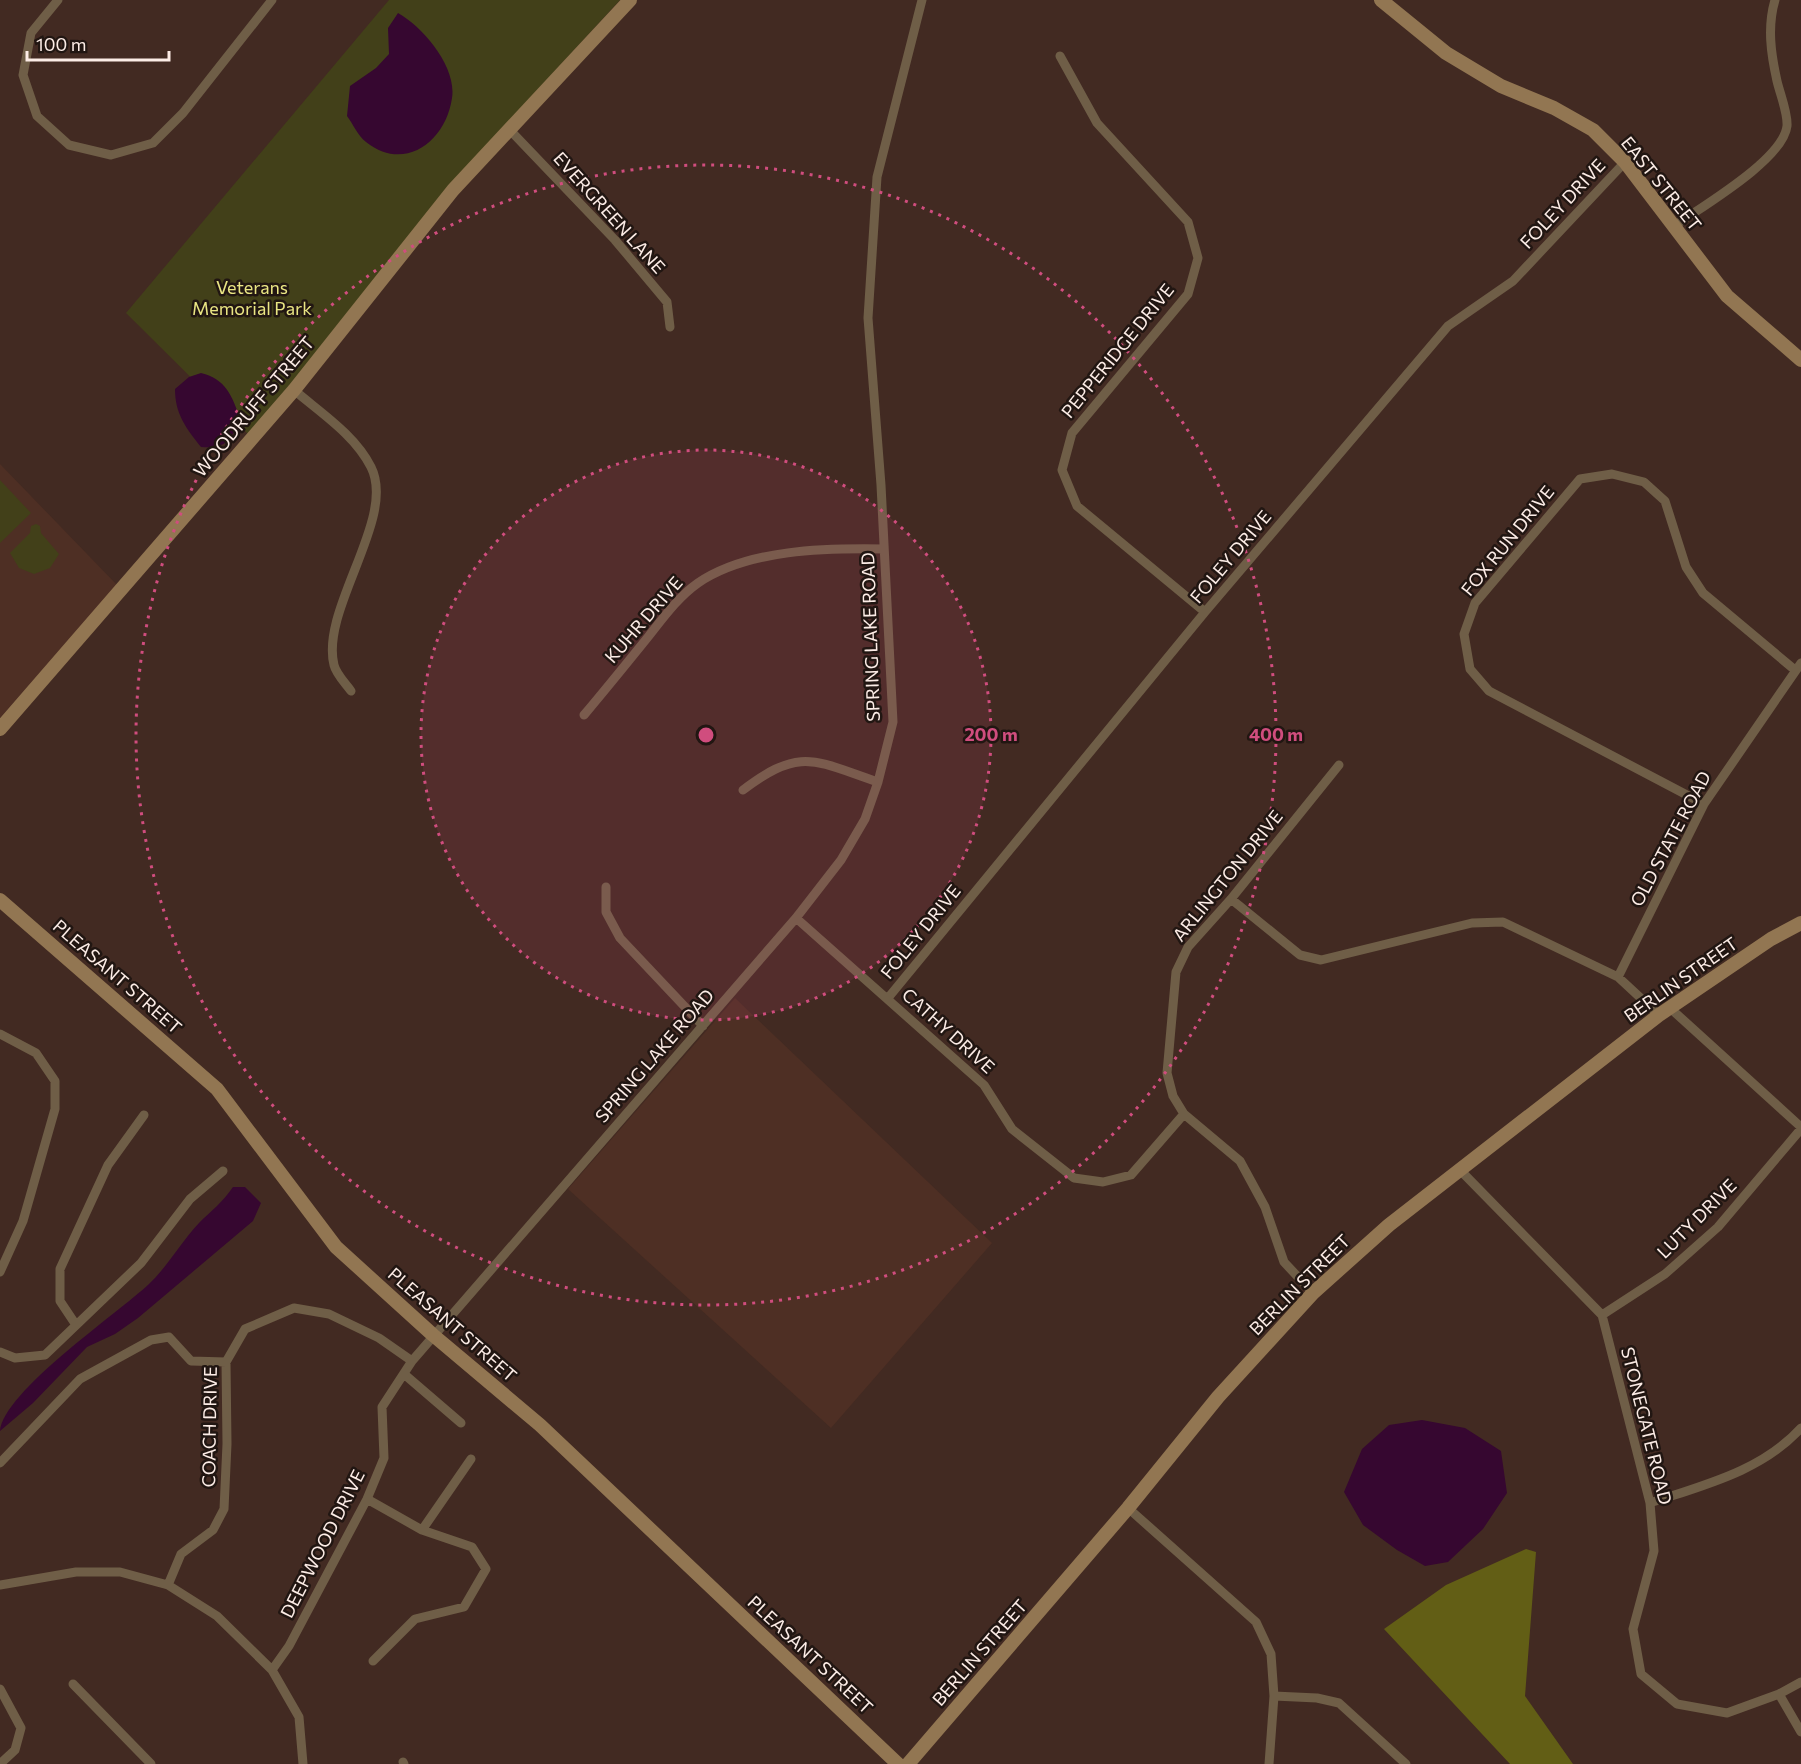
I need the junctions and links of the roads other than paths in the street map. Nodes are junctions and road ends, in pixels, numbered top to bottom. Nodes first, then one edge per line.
1 (58, 0) edge
2 (272, 0) edge
3 (630, 0) edge
4 (922, 0) edge
5 (1381, 0) edge
6 (1775, 0) edge
7 (1060, 57) dead end
8 (509, 129) junction
9 (1624, 162) junction
10 (1673, 227) junction
11 (670, 327) dead end
12 (1801, 360) edge
13 (294, 390) junction
14 (884, 549) junction
15 (1205, 612) junction
16 (1798, 666) edge
17 (351, 691) dead end
18 (584, 715) dead end
19 (0, 729) edge
20 (1339, 765) dead end
21 (878, 782) junction
22 (743, 790) dead end
23 (1704, 804) junction
24 (606, 887) dead end
25 (1231, 899) junction
26 (0, 900) edge
27 (796, 918) junction
28 (1801, 923) edge
29 (1618, 977) junction
30 (888, 998) junction
31 (1664, 1011) junction
32 (703, 1026) junction
33 (0, 1034) edge
34 (1184, 1114) junction
35 (144, 1115) dead end
36 (1801, 1128) edge
37 (222, 1171) dead end
38 (1461, 1171) junction
39 (0, 1272) edge
40 (1313, 1293) junction
41 (1602, 1315) junction
42 (76, 1325) junction
43 (433, 1335) junction
44 (0, 1352) edge
45 (412, 1361) junction
46 (226, 1362) junction
47 (404, 1374) junction
48 (461, 1423) dead end
49 (1801, 1428) edge
50 (471, 1459) dead end
51 (0, 1463) edge
52 (367, 1499) junction
53 (1650, 1503) junction
54 (1128, 1508) junction
55 (422, 1530) junction
56 (0, 1585) edge
57 (168, 1585) junction
58 (373, 1661) dead end
59 (272, 1670) junction
60 (1801, 1682) edge
61 (73, 1684) dead end
62 (0, 1689) edge
63 (1779, 1694) junction
64 (1274, 1696) junction
65 (1801, 1732) edge
66 (0, 1764) edge
67 (151, 1764) edge
68 (303, 1764) edge
69 (898, 1764) edge
70 (908, 1764) edge
71 (1269, 1764) edge
72 (1406, 1764) edge

1 - 2 street
3 - 8 street, WOODRUFF STREET
4 - 14 street, SPRING LAKE ROAD
5 - 9 street, EAST STREET
6 - 10 street
7 - 15 street, PEPPERIDGE DRIVE
8 - 11 street, EVERGREEN LANE
8 - 13 street, WOODRUFF STREET
9 - 10 street, EAST STREET
9 - 15 street, FOLEY DRIVE
10 - 12 street, EAST STREET
13 - 17 street
13 - 19 street, WOODRUFF STREET
14 - 18 street, KUHR DRIVE
14 - 21 street, SPRING LAKE ROAD
15 - 30 street, FOLEY DRIVE
16 - 23 street, OLD STATE ROAD
16 - 23 street, FOX RUN DRIVE
20 - 25 street, ARLINGTON DRIVE
21 - 22 street
21 - 27 street, SPRING LAKE ROAD
23 - 29 street, OLD STATE ROAD
24 - 32 street
25 - 29 street
25 - 34 street, ARLINGTON DRIVE
26 - 43 street, PLEASANT STREET
27 - 30 street, CATHY DRIVE
27 - 32 street, SPRING LAKE ROAD
28 - 31 street, BERLIN STREET
29 - 31 street
30 - 34 street, CATHY DRIVE
31 - 36 street
31 - 38 street, BERLIN STREET
32 - 43 street, SPRING LAKE ROAD
33 - 39 street
34 - 40 street, ARLINGTON DRIVE
35 - 42 street
36 - 41 street, LUTY DRIVE
37 - 42 street
38 - 40 street, BERLIN STREET
38 - 41 street
40 - 54 street, BERLIN STREET
41 - 53 street, STONEGATE ROAD
42 - 44 street
43 - 45 street, DEEPWOOD DRIVE
43 - 69 street, PLEASANT STREET
45 - 46 street, COACH DRIVE
45 - 47 street, DEEPWOOD DRIVE
46 - 51 street
46 - 57 street, COACH DRIVE
47 - 48 street
47 - 52 street, DEEPWOOD DRIVE
49 - 53 street
50 - 55 street
52 - 55 street
52 - 59 street, DEEPWOOD DRIVE
53 - 63 street, STONEGATE ROAD
54 - 64 street
54 - 70 street, BERLIN STREET
55 - 58 street
56 - 57 street
57 - 59 street
59 - 68 street
60 - 63 street, STONEGATE ROAD
61 - 67 street
62 - 66 street
63 - 65 street
64 - 71 street
64 - 72 street

